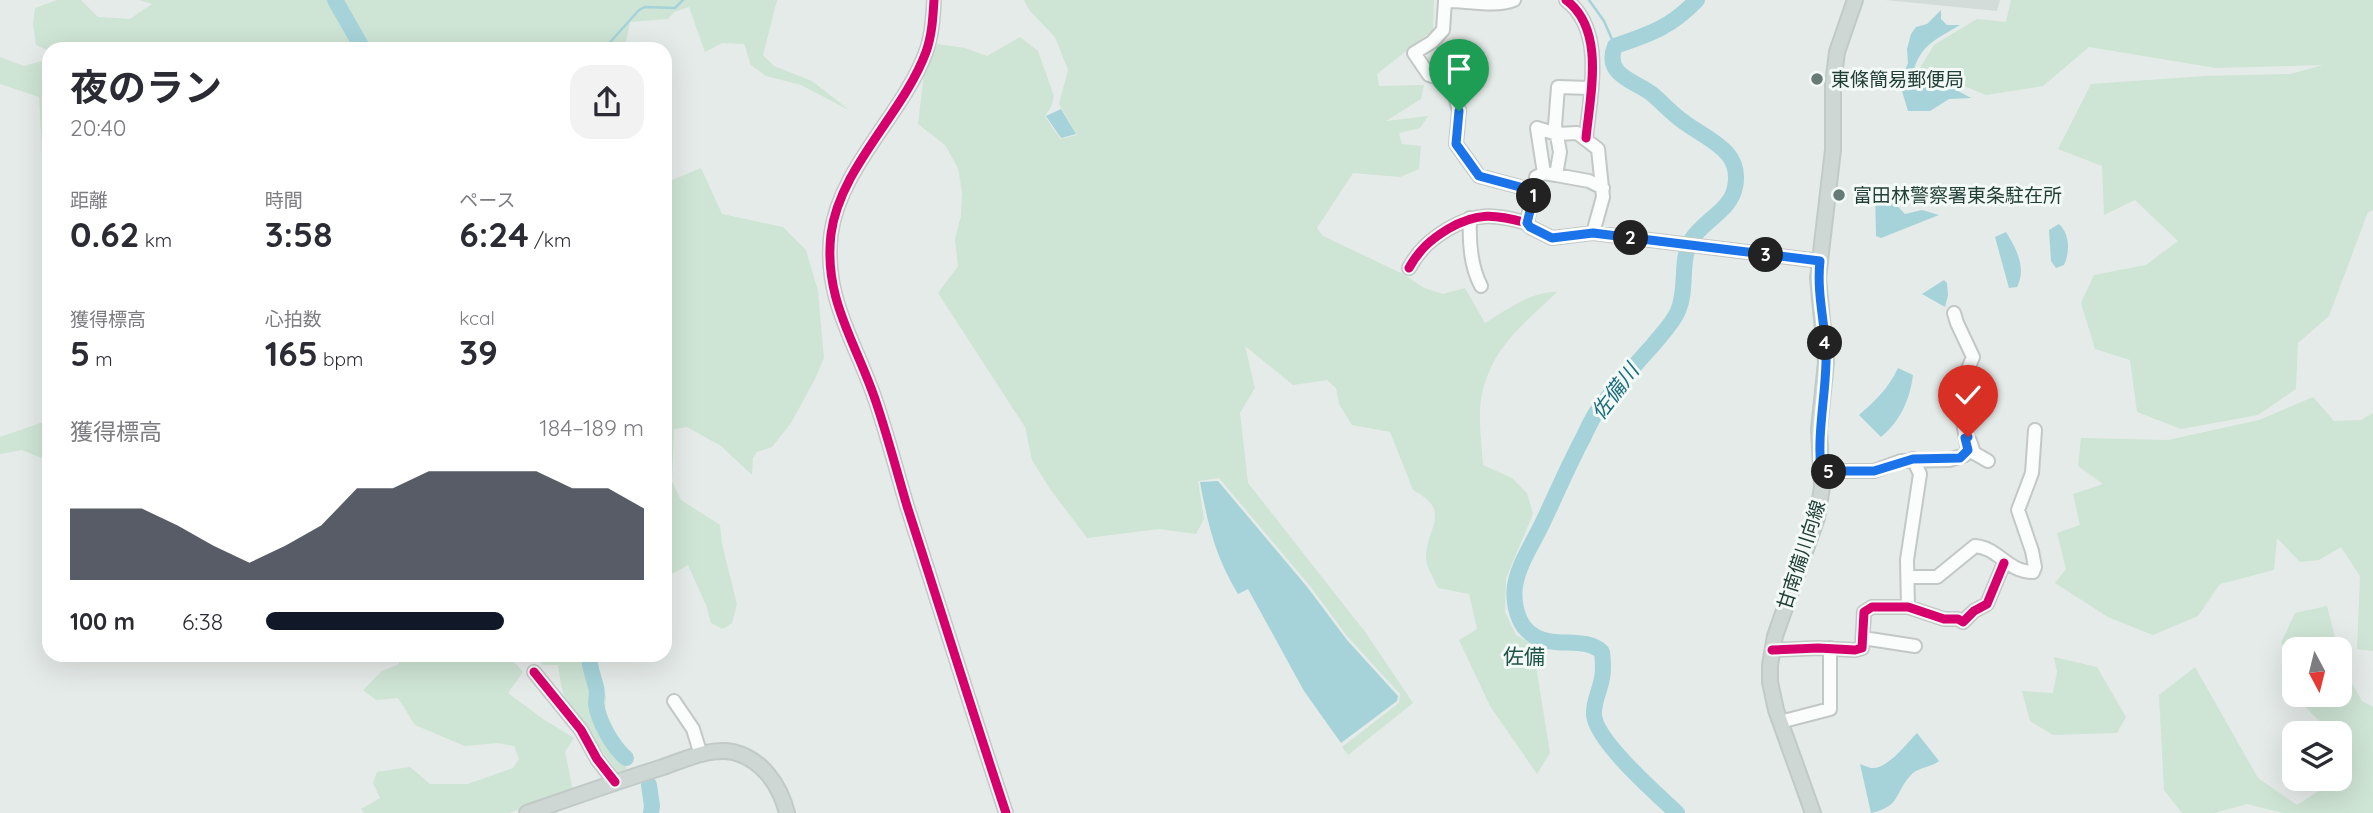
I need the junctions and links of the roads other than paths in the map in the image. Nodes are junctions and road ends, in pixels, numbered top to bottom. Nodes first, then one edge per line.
1 (934, 0) edge
2 (1514, 0) edge
3 (1566, 0) edge
4 (1856, 0) edge
5 (1590, 88) junction
6 (1558, 134) junction
7 (1586, 138) junction
8 (1550, 174) junction
9 (1603, 188) junction
10 (1535, 191) junction
11 (1470, 218) junction
12 (1527, 223) junction
13 (1593, 233) junction
14 (1820, 261) junction
15 (1409, 268) dead end
16 (1480, 286) dead end
17 (1954, 313) dead end
18 (2035, 430) dead end
19 (1965, 438) junction
20 (1913, 459) junction
21 (1988, 461) dead end
22 (1821, 471) junction
23 (2004, 563) junction
24 (1908, 577) junction
25 (1908, 607) junction
26 (1863, 638) junction
27 (1915, 646) dead end
28 (1830, 648) junction
29 (1772, 650) junction
30 (534, 672) dead end
31 (674, 701) dead end
32 (1780, 722) junction
33 (701, 755) junction
34 (615, 782) junction
35 (527, 813) edge
36 (787, 813) edge
37 (1006, 813) edge
38 (1813, 813) edge

1 - 37 street
2 - 10 street
3 - 5 street
4 - 14 main road, 甘南備川向線
5 - 6 street
5 - 7 street
6 - 7 street
6 - 8 street
6 - 8 street
7 - 9 street
8 - 9 street
8 - 10 street
9 - 13 street
10 - 12 street
11 - 12 street
11 - 15 street
11 - 16 street
12 - 13 street
13 - 14 street
14 - 22 main road, 甘南備川向線
17 - 19 street
18 - 23 street
19 - 20 street
19 - 21 street
20 - 22 street
20 - 24 street
22 - 29 main road, 甘南備川向線
23 - 24 street
23 - 25 street
24 - 25 street
25 - 26 street
26 - 27 street
26 - 28 street
28 - 29 street
28 - 32 street
29 - 32 main road, 甘南備川向線
30 - 34 street
31 - 33 street
32 - 38 main road, 甘南備川向線
33 - 34 main road
33 - 36 main road
34 - 35 main road

